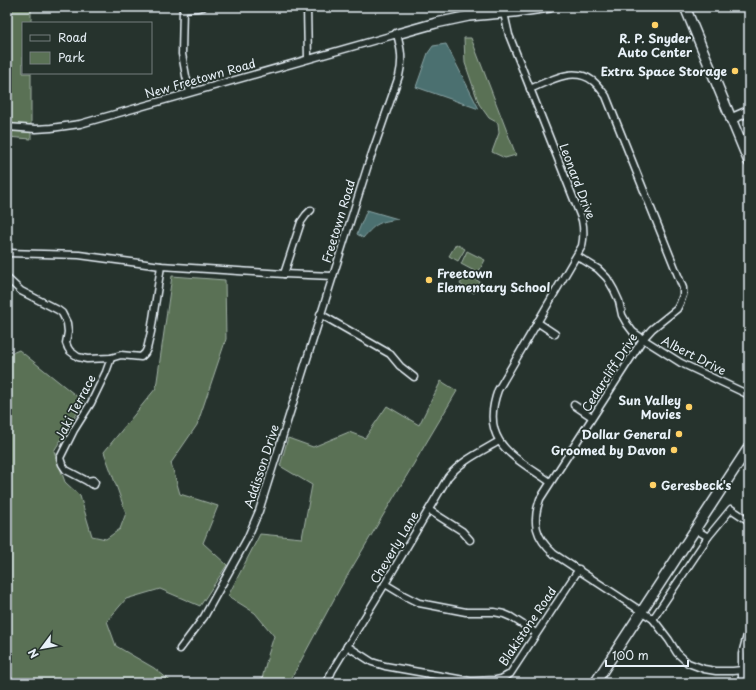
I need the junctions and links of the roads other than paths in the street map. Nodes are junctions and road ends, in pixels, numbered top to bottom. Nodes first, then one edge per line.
1 (203, 7) edge
2 (307, 7) edge
3 (550, 7) edge
4 (685, 7) edge
5 (183, 8) edge
6 (518, 9) edge
7 (504, 13) junction
8 (397, 34) junction
9 (308, 59) junction
10 (530, 89) junction
11 (190, 92) junction
12 (749, 111) edge
13 (731, 118) junction
14 (7, 127) edge
15 (749, 162) edge
16 (311, 210) dead end
17 (7, 253) edge
18 (577, 256) junction
19 (161, 266) junction
20 (284, 274) junction
21 (333, 276) junction
22 (7, 278) edge
23 (320, 314) junction
24 (537, 322) junction
25 (555, 334) dead end
26 (643, 339) junction
27 (111, 358) junction
28 (414, 377) dead end
29 (749, 395) edge
30 (574, 405) dead end
31 (592, 417) junction
32 (499, 441) junction
33 (749, 447) edge
34 (87, 481) dead end
35 (550, 482) junction
36 (429, 510) junction
37 (749, 521) edge
38 (695, 529) junction
39 (708, 537) junction
40 (470, 540) dead end
41 (579, 569) junction
42 (385, 584) junction
43 (642, 611) junction
44 (653, 619) junction
45 (749, 628) edge
46 (536, 633) junction
47 (347, 646) junction
48 (180, 649) dead end
49 (742, 670) junction
50 (327, 683) edge
51 (595, 683) edge
52 (742, 683) edge

1 - 5 street
2 - 9 street
3 - 6 main road
4 - 13 main road
5 - 11 street
6 - 7 main road
7 - 8 main road
7 - 10 street, Leonard Drive
8 - 9 street, New Freetown Road
8 - 21 street, Freetown Road
9 - 11 street, New Freetown Road
10 - 18 street, Leonard Drive
10 - 26 street, Cedarcliff Drive
11 - 14 street, New Freetown Road
12 - 13 main road
13 - 15 main road
16 - 20 street
17 - 19 street, Freetown Road
18 - 24 street, Leonard Drive
18 - 26 street, Albert Drive
19 - 20 street, Freetown Road
19 - 27 street
20 - 21 street, Freetown Road
21 - 23 street, Addisson Drive
22 - 27 street
23 - 28 street
23 - 48 street, Addisson Drive
24 - 25 street
24 - 32 street, Leonard Drive
26 - 29 street, Albert Drive
26 - 31 street, Cedarcliff Drive
27 - 34 street, Jaki Terrace
30 - 31 street
31 - 35 street, Cedarcliff Drive
32 - 35 street, Leonard Drive
32 - 36 street, Cheverly Lane
33 - 38 main road
35 - 41 street, Cedarcliff Drive
36 - 40 street
36 - 42 street, Cheverly Lane
37 - 39 street
38 - 39 street
38 - 43 main road
39 - 44 street
41 - 43 street, Cedarcliff Drive
41 - 46 street, Blakistone Road
42 - 46 street
42 - 47 street, Cheverly Lane
43 - 44 street, Cedarcliff Drive
43 - 51 main road
44 - 49 street, Cedarcliff Drive
45 - 49 street
46 - 47 street, Blakistone Road
47 - 50 street, Cheverly Lane
49 - 52 street

